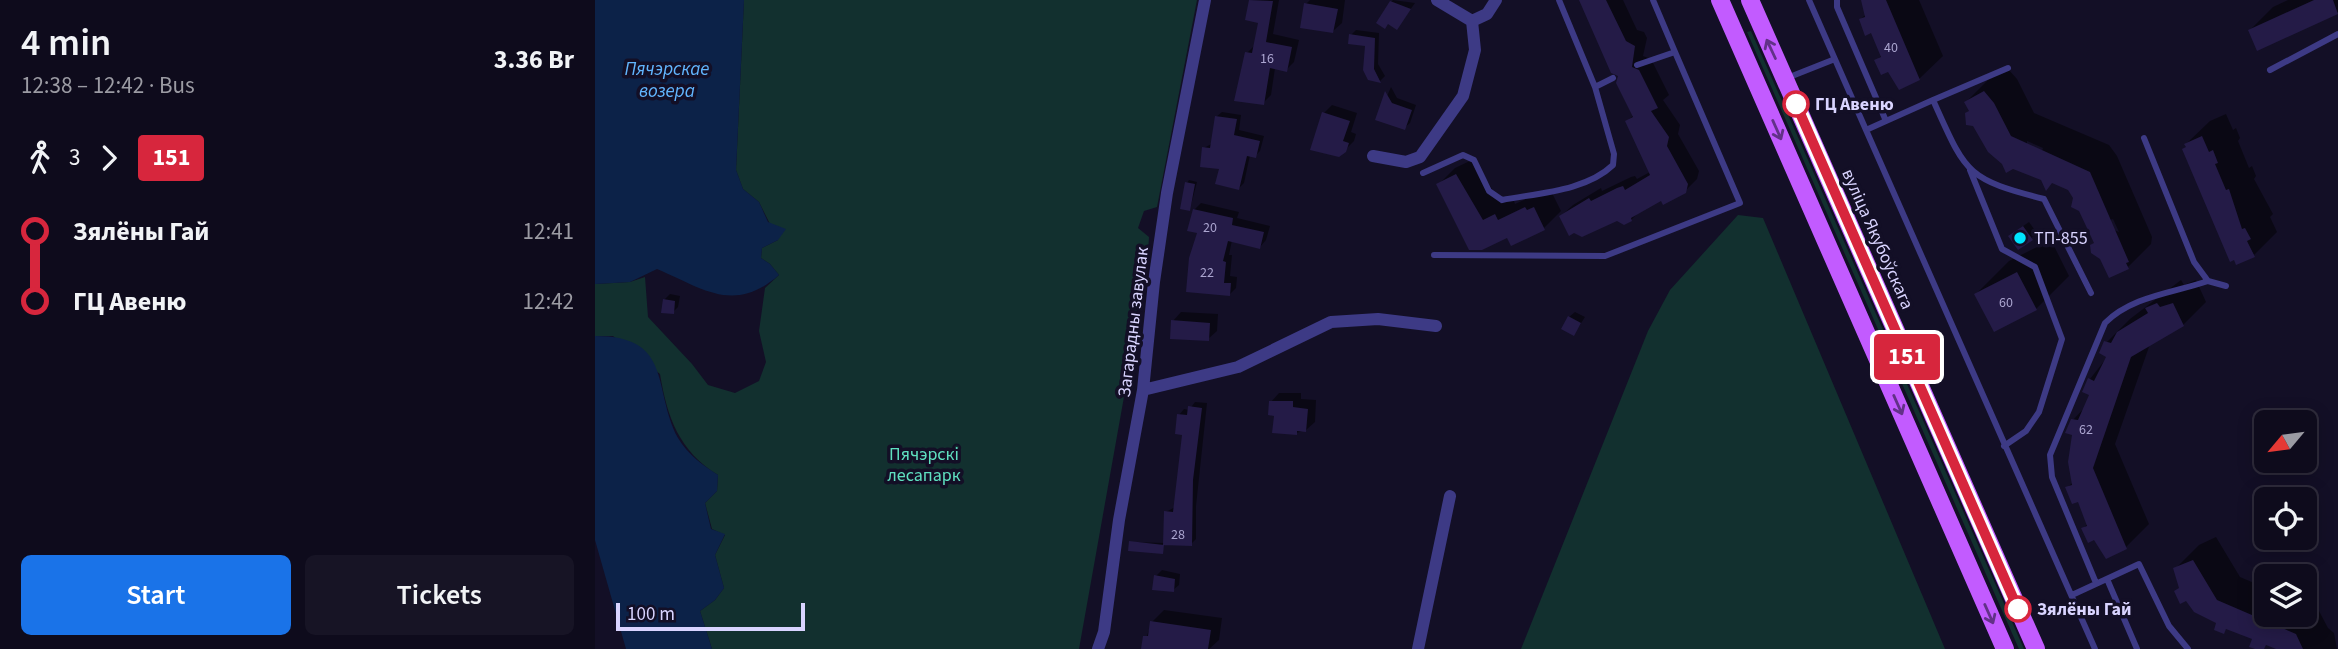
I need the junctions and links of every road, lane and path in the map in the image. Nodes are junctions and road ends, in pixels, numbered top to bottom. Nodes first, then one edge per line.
1 (1205, 0) edge
2 (1437, 0) edge
3 (1496, 0) edge
4 (1559, 0) edge
5 (1653, 0) edge
6 (1720, 0) edge
7 (1750, 0) edge
8 (1809, 0) edge
9 (1837, 0) edge
10 (1472, 21) junction
11 (2338, 34) edge
12 (1675, 51) junction
13 (1835, 59) junction
14 (1637, 65) dead end
15 (2008, 68) dead end
16 (2270, 70) dead end
17 (1613, 78) dead end
18 (1785, 79) junction
19 (1595, 87) junction
20 (1933, 100) junction
21 (1886, 121) junction
22 (1866, 130) junction
23 (2144, 138) dead end
24 (1373, 156) dead end
25 (1970, 170) junction
26 (1423, 173) dead end
27 (1434, 255) dead end
28 (2208, 281) junction
29 (2226, 286) dead end
30 (2091, 293) dead end
31 (1436, 327) dead end
32 (1143, 390) junction
33 (2004, 446) junction
34 (1450, 496) dead end
35 (2107, 579) junction
36 (2096, 583) junction
37 (2072, 595) junction
38 (1098, 649) edge
39 (1418, 649) edge
40 (2005, 649) edge
41 (2036, 649) edge
42 (2095, 649) edge
43 (2137, 649) edge
44 (2188, 649) edge

1 - 32 street, Загарадны завулак
2 - 10 street
3 - 10 street
4 - 19 lane
5 - 12 lane
6 -> 40 main road
18 -> 7 main road, вуліца Якубоўскага
8 - 13 lane
9 - 21 lane
10 - 24 street
11 - 16 lane
12 - 14 lane
12 - 27 lane
13 - 18 lane
13 - 22 lane
15 - 20 lane
17 - 19 lane
18 - 41 main road, вуліца Якубоўскага
19 - 26 lane
20 - 21 lane
20 - 25 lane
21 - 22 lane
22 - 33 lane
23 - 28 lane
25 - 30 lane
25 - 33 lane
28 - 29 lane
28 - 36 lane
31 - 32 street
32 - 38 street, Загарадны завулак
33 - 37 lane
34 - 39 street
35 - 36 lane
35 - 43 lane
35 - 44 lane
36 - 37 lane
37 - 42 lane

